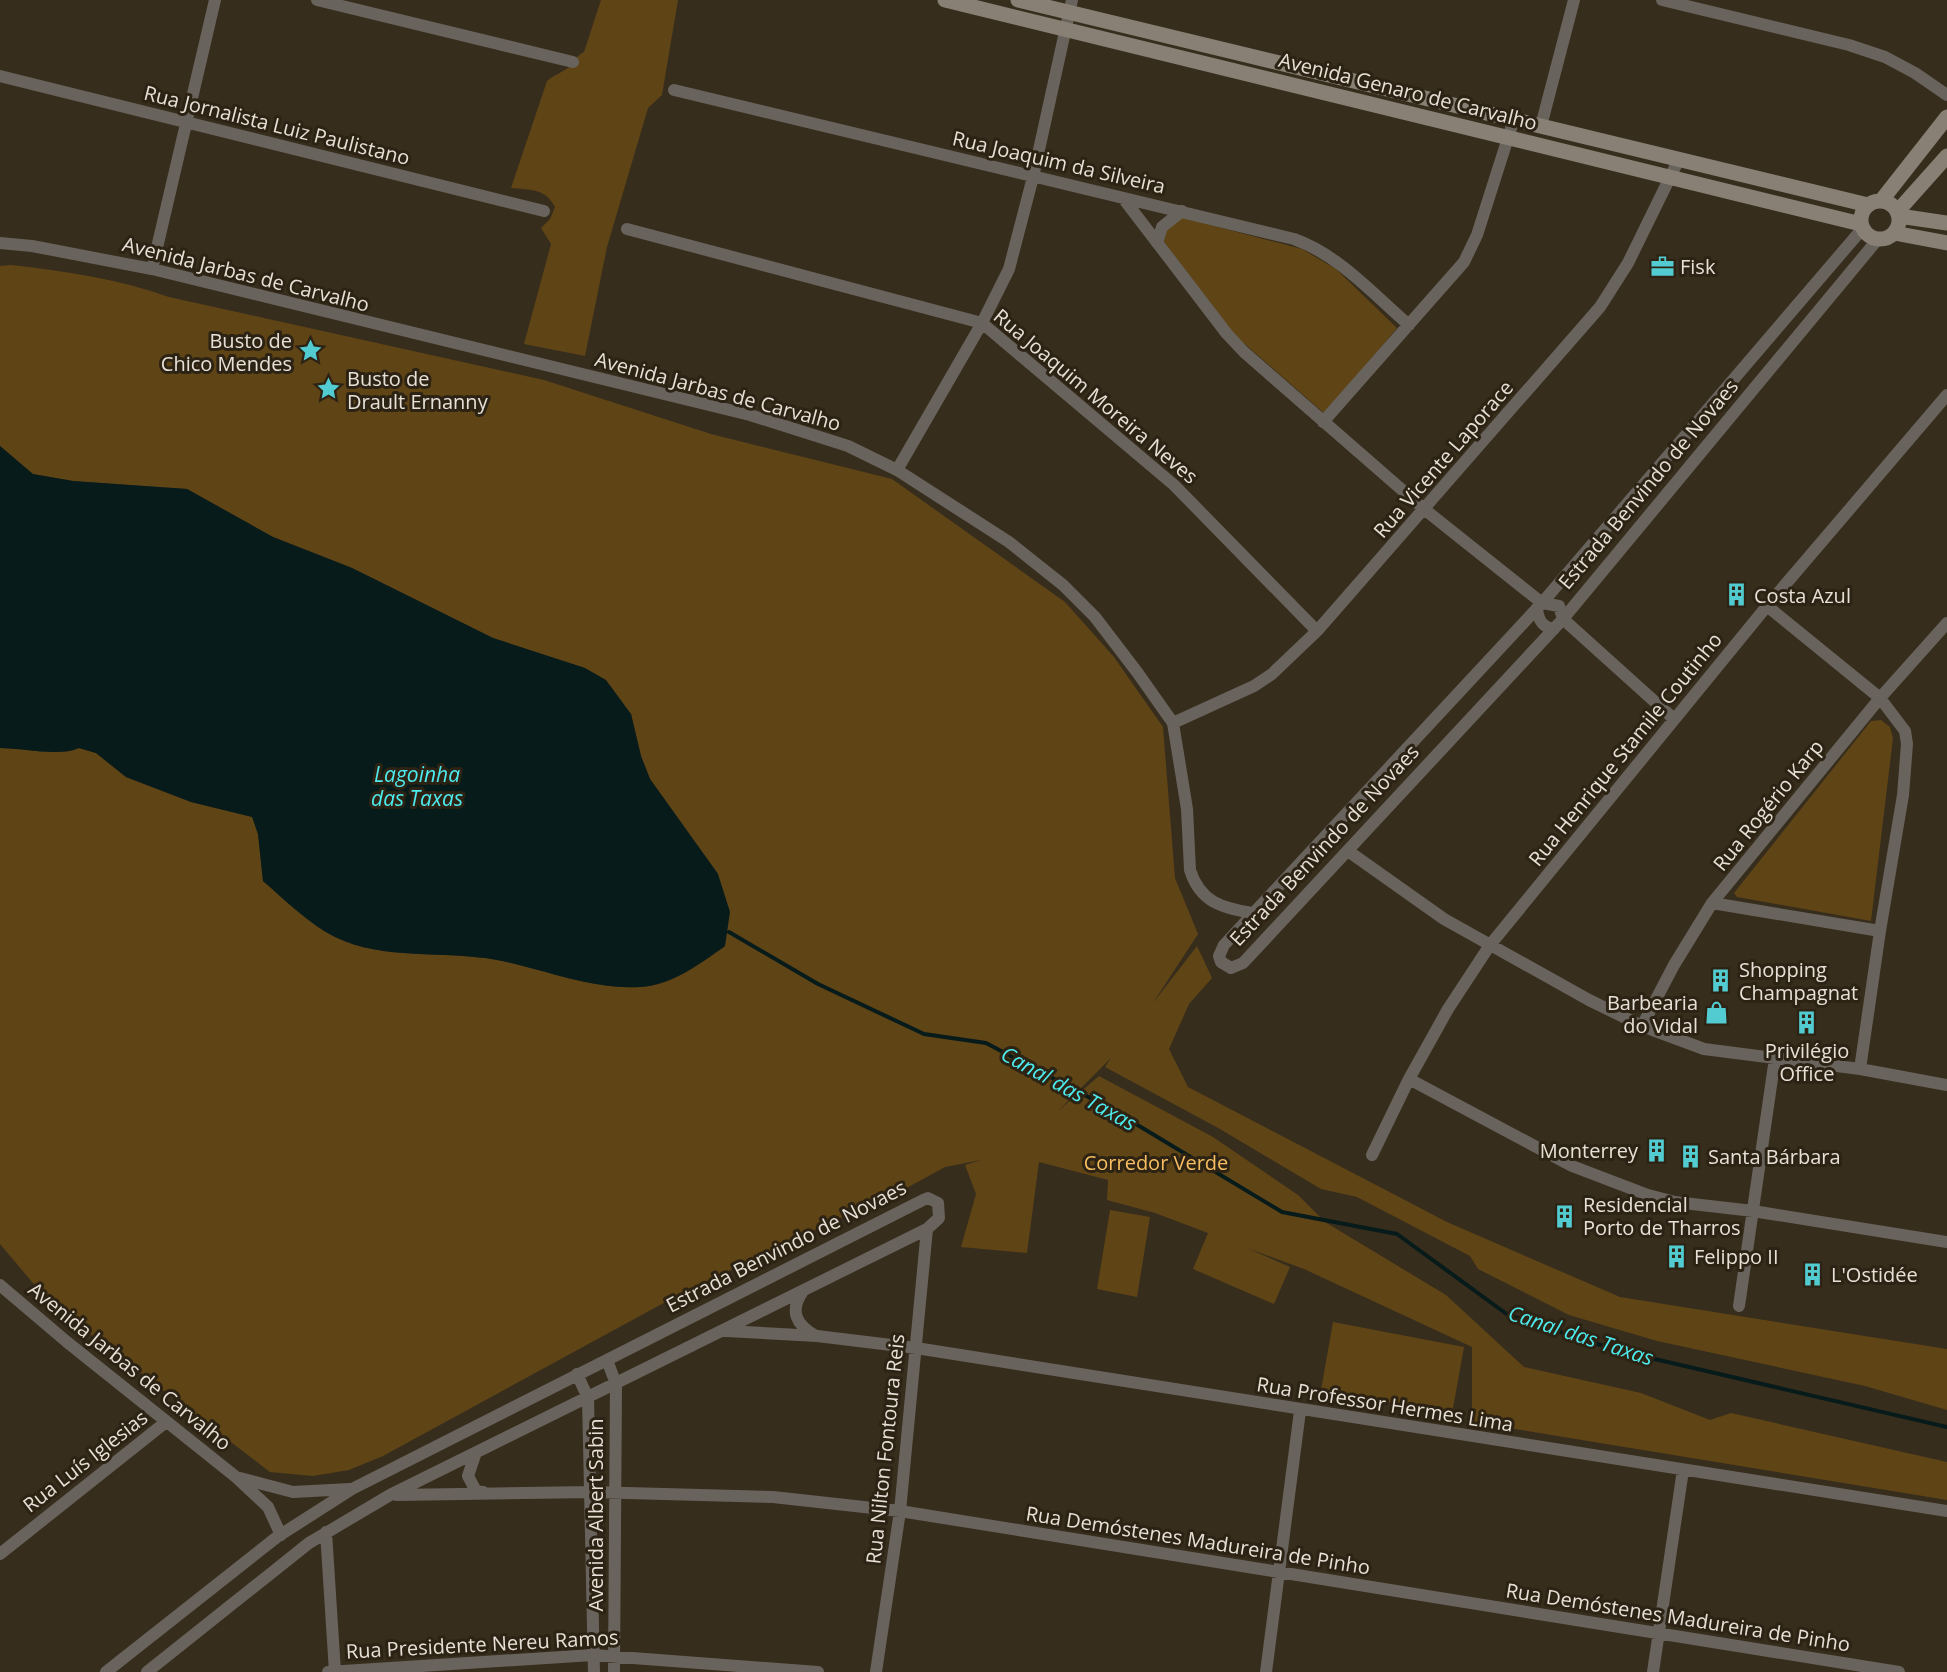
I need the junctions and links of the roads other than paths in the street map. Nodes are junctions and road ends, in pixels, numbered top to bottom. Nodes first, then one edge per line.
1 (215, 0) edge
2 (317, 0) edge
3 (945, 0) edge
4 (1018, 0) edge
5 (1574, 0) edge
6 (1662, 0) edge
7 (1070, 6) edge
8 (1065, 29) junction
9 (573, 62) dead end
10 (0, 76) edge
11 (674, 90) dead end
12 (1947, 94) edge
13 (1947, 117) edge
14 (1514, 119) junction
15 (186, 123) junction
16 (1541, 126) junction
17 (1509, 137) junction
18 (1947, 156) edge
19 (1679, 159) junction
20 (1033, 177) junction
21 (1671, 177) junction
22 (1123, 198) junction
23 (1874, 203) junction
24 (544, 211) dead end
25 (1182, 211) junction
26 (1898, 214) junction
27 (1947, 223) edge
28 (1862, 226) junction
29 (627, 229) dead end
30 (1894, 233) junction
31 (1878, 239) junction
32 (0, 243) edge
33 (1157, 243) junction
34 (1947, 243) edge
35 (152, 269) junction
36 (982, 323) junction
37 (1409, 325) junction
38 (1947, 395) edge
39 (1323, 422) junction
40 (897, 470) junction
41 (1424, 509) junction
42 (1539, 606) junction
43 (1767, 606) junction
44 (1563, 619) junction
45 (1947, 623) edge
46 (1554, 629) junction
47 (1317, 631) junction
48 (1880, 698) junction
49 (1674, 719) junction
50 (1173, 723) junction
51 (1348, 851) junction
52 (1712, 903) junction
53 (1252, 913) junction
54 (1880, 932) junction
55 (1490, 945) junction
56 (1642, 1026) junction
57 (1775, 1058) junction
58 (1860, 1069) junction
59 (1409, 1079) junction
60 (1947, 1085) edge
61 (1372, 1155) dead end
62 (1753, 1211) junction
63 (927, 1229) junction
64 (1947, 1242) edge
65 (0, 1285) edge
66 (803, 1292) junction
67 (1739, 1306) dead end
68 (723, 1331) junction
69 (817, 1336) junction
70 (916, 1348) junction
71 (607, 1360) junction
72 (577, 1374) junction
73 (616, 1384) junction
74 (588, 1398) junction
75 (1300, 1411) junction
76 (166, 1422) junction
77 (475, 1455) junction
78 (1683, 1470) junction
79 (236, 1477) junction
80 (352, 1489) junction
81 (591, 1492) junction
82 (614, 1492) junction
83 (487, 1493) junction
84 (390, 1495) junction
85 (900, 1511) junction
86 (1947, 1511) edge
87 (326, 1532) junction
88 (281, 1535) junction
89 (0, 1554) edge
90 (1278, 1574) junction
91 (1659, 1633) junction
92 (593, 1655) junction
93 (614, 1655) junction
94 (333, 1671) edge
95 (106, 1672) edge
96 (147, 1672) edge
97 (594, 1672) edge
98 (614, 1672) edge
99 (818, 1672) edge
100 (876, 1672) edge
101 (1266, 1672) edge
102 (1653, 1672) edge
103 (1899, 1672) edge

1 - 15 street
2 - 9 street
3 - 8 street, Avenida Genaro de Carvalho
4 - 7 street, Avenida Genaro de Carvalho
5 - 16 street
6 - 12 street
7 - 8 street
7 - 14 street, Avenida Genaro de Carvalho
8 - 17 street, Avenida Genaro de Carvalho
8 - 20 street
10 - 15 street, Rua Jornalista Luiz Paulistano
11 - 20 street, Rua Joaquim da Silveira
13 - 23 street
14 - 16 street, Avenida Genaro de Carvalho
14 - 17 street
15 - 24 street, Rua Jornalista Luiz Paulistano
15 - 35 street
16 - 19 street, Avenida Genaro de Carvalho
17 - 21 street, Avenida Genaro de Carvalho
17 - 37 street
18 - 26 street
19 - 21 street, Rua Vicente Laporace
19 - 23 street, Avenida Genaro de Carvalho
20 - 22 street, Rua Joaquim da Silveira
20 - 36 street
21 - 28 street, Avenida Genaro de Carvalho
21 - 41 street, Rua Vicente Laporace
22 - 25 street, Rua Joaquim da Silveira
22 - 33 street
23 - 26 street
23 - 28 street
25 - 33 street
25 - 37 street, Rua Joaquim da Silveira
26 - 27 street
26 - 30 street
28 - 31 street
28 - 42 street, Estrada Benvindo de Novaes
29 - 36 street, Rua Joaquim Moreira Neves
30 - 31 street
30 - 34 street
31 - 44 street, Estrada Benvindo de Novaes
32 - 35 street, Avenida Jarbas de Carvalho
33 - 39 street
35 - 40 street, Avenida Jarbas de Carvalho
36 - 40 street
36 - 47 street, Rua Joaquim Moreira Neves
37 - 39 street
38 - 43 street, Rua Henrique Stamile Coutinho
39 - 41 street
40 - 50 street, Avenida Jarbas de Carvalho
41 - 42 street
41 - 47 street, Rua Vicente Laporace
42 - 44 street
42 - 46 street
42 - 53 street, Estrada Benvindo de Novaes
43 - 48 street
43 - 49 street, Rua Henrique Stamile Coutinho
44 - 46 street, Estrada Benvindo de Novaes
44 - 49 street
45 - 48 street, Rua Rogério Karp
46 - 51 street, Estrada Benvindo de Novaes
47 - 50 street, Rua Vicente Laporace
48 - 52 street, Rua Rogério Karp
48 - 54 street
49 - 55 street, Rua Henrique Stamile Coutinho
50 - 53 street, Avenida Jarbas de Carvalho
51 - 53 street, Estrada Benvindo de Novaes
51 - 55 street
52 - 54 street
52 - 56 street, Rua Rogério Karp
54 - 58 street
55 - 56 street
55 - 59 street, Rua Henrique Stamile Coutinho
56 - 57 street
57 - 58 street
57 - 62 street
58 - 60 street
59 - 61 street, Rua Henrique Stamile Coutinho
59 - 62 street
62 - 64 street
62 - 67 street
63 - 66 street
63 - 70 street, Rua Nilton Fontoura Reis
63 - 71 street, Estrada Benvindo de Novaes
65 - 76 street, Avenida Jarbas de Carvalho
66 - 68 street
66 - 69 street
68 - 69 street, Rua Professor Hermes Lima
68 - 73 street
69 - 70 street, Rua Professor Hermes Lima
70 - 75 street, Rua Professor Hermes Lima
70 - 85 street, Rua Nilton Fontoura Reis
71 - 72 street, Estrada Benvindo de Novaes
71 - 73 street, Avenida Albert Sabin
72 - 74 street, Avenida Albert Sabin
72 - 80 street, Estrada Benvindo de Novaes
73 - 74 street
73 - 82 street, Avenida Albert Sabin
74 - 77 street
74 - 81 street, Avenida Albert Sabin
75 - 78 street, Rua Professor Hermes Lima
75 - 90 street
76 - 79 street, Avenida Jarbas de Carvalho
76 - 89 street, Rua Luís Iglesias
77 - 83 street
77 - 84 street
78 - 86 street, Rua Professor Hermes Lima
78 - 91 street
79 - 80 street, Avenida Jarbas de Carvalho
79 - 88 street, Avenida Jarbas de Carvalho
80 - 88 street, Estrada Benvindo de Novaes
81 - 82 street, Rua Demóstenes Madureira de Pinho
81 - 83 street, Rua Demóstenes Madureira de Pinho
81 - 92 street, Avenida Albert Sabin
82 - 85 street, Rua Demóstenes Madureira de Pinho
82 - 93 street, Avenida Albert Sabin
83 - 84 street, Rua Demóstenes Madureira de Pinho
84 - 87 street
85 - 90 street, Rua Demóstenes Madureira de Pinho
85 - 100 street, Rua Nilton Fontoura Reis
87 - 94 street
87 - 96 street
88 - 95 street, Estrada Benvindo de Novaes
90 - 91 street, Rua Demóstenes Madureira de Pinho
90 - 101 street
91 - 102 street
91 - 103 street, Rua Demóstenes Madureira de Pinho
92 - 93 street, Rua Presidente Nereu Ramos
92 - 94 street, Rua Presidente Nereu Ramos
92 - 97 street, Avenida Albert Sabin
93 - 98 street, Avenida Albert Sabin
93 - 99 street, Rua Presidente Nereu Ramos

